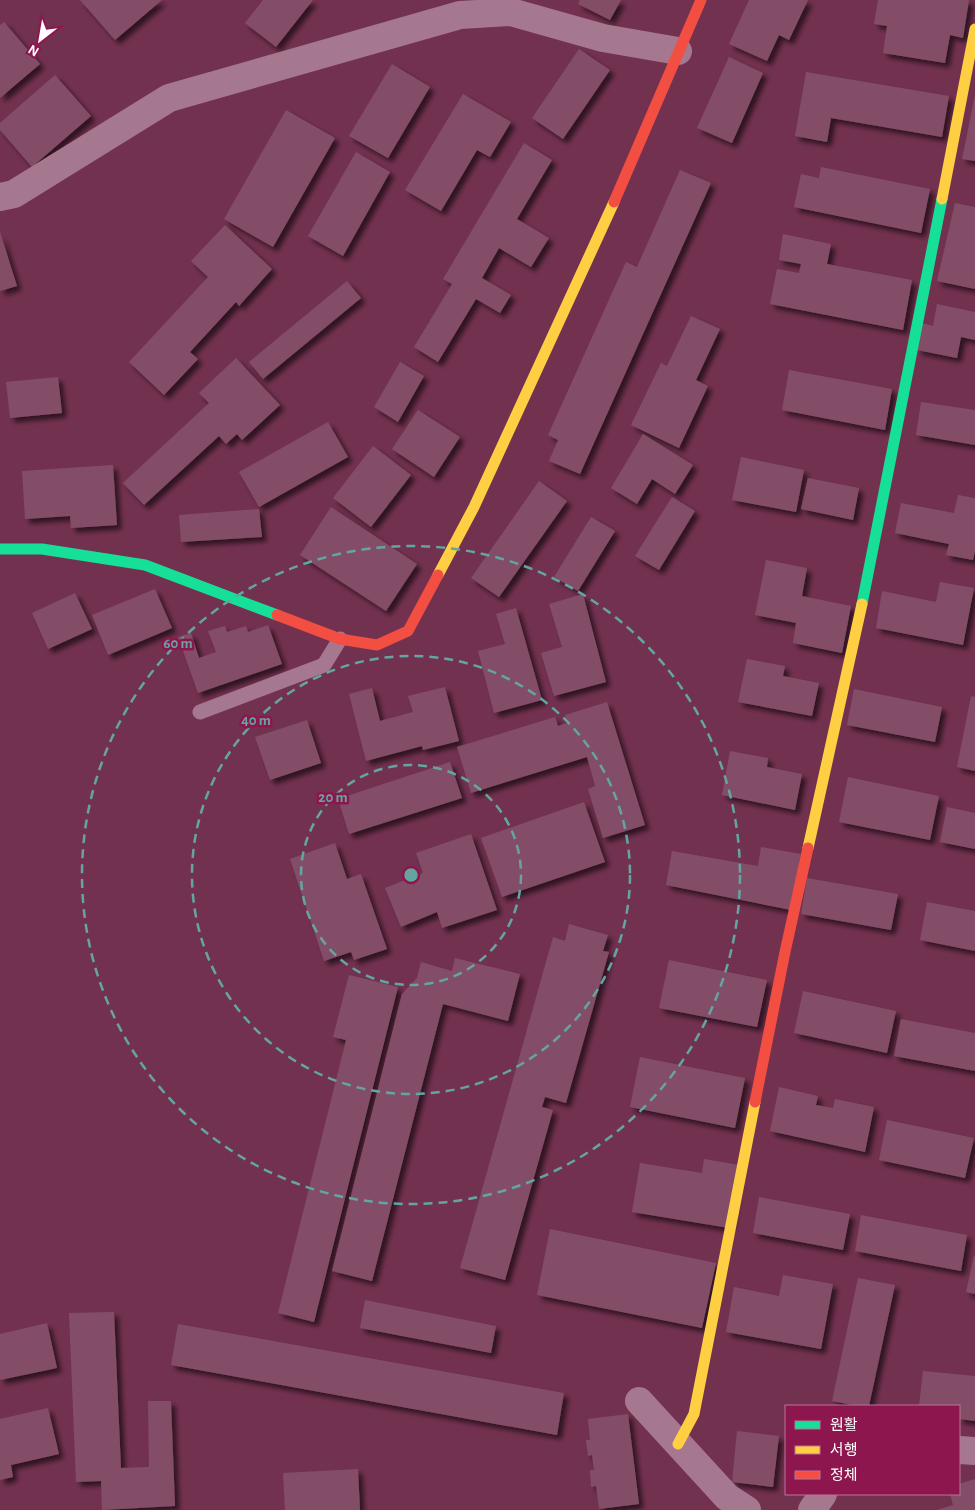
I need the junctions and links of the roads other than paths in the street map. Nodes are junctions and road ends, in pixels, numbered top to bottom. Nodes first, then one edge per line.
1 (701, 0) edge
2 (975, 29) edge
3 (678, 51) junction
4 (0, 197) edge
5 (0, 549) edge
6 (340, 639) junction
7 (200, 712) dead end
8 (639, 1400) dead end
9 (678, 1444) junction
10 (960, 1450) edge
11 (975, 1451) edge
12 (822, 1495) edge
13 (747, 1510) edge
14 (812, 1510) edge

1 - 3 street
2 - 9 street
3 - 4 street
3 - 6 street
5 - 6 street
6 - 7 lane
8 - 9 street
9 - 13 street
10 - 11 street
12 - 14 street

